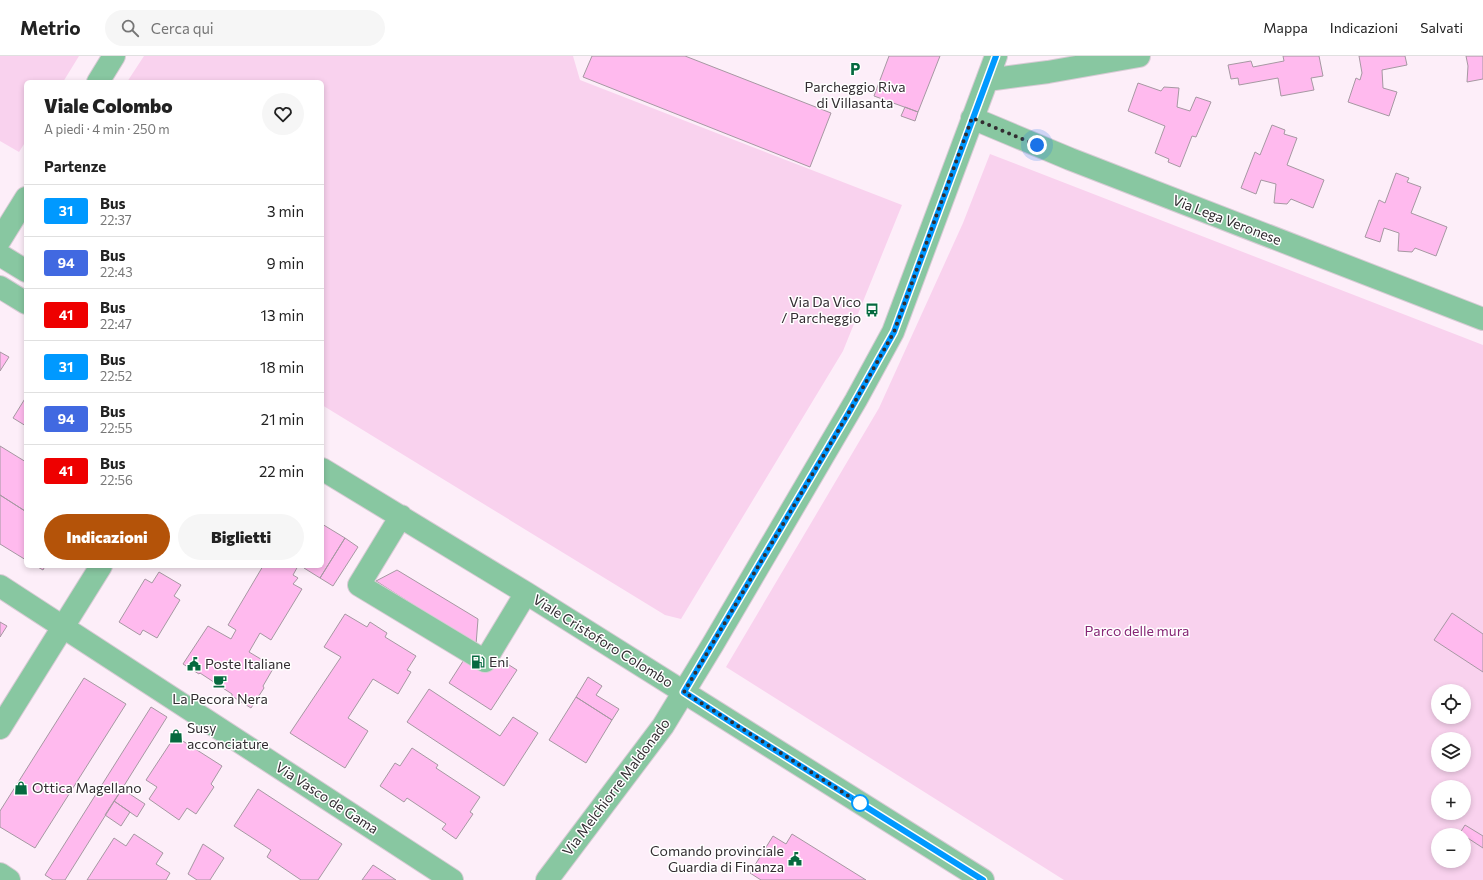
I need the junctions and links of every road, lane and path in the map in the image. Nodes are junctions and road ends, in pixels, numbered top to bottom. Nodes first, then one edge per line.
1 (114, 56) edge
2 (996, 56) edge
3 (1139, 56) edge
4 (99, 80) edge
5 (987, 80) junction
6 (972, 118) junction
7 (24, 201) edge
8 (0, 240) edge
9 (0, 255) edge
10 (24, 270) edge
11 (0, 287) edge
12 (24, 302) edge
13 (1483, 319) edge
14 (324, 470) edge
15 (401, 516) junction
16 (100, 568) edge
17 (0, 586) edge
18 (526, 593) junction
19 (63, 627) junction
20 (684, 692) junction
21 (0, 728) edge
22 (0, 874) edge
23 (9, 880) edge
24 (452, 880) edge
25 (547, 880) edge
26 (983, 880) edge

1 - 4 street
2 - 5 street, Via Melchiorre Maldonado
3 - 5 street
5 - 6 street, Via Melchiorre Maldonado
6 - 13 street, Via Lega Veronese
6 - 20 street, Via Melchiorre Maldonado
7 - 8 street
9 - 10 street
11 - 12 street
14 - 15 street, Viale Cristoforo Colombo
15 - 18 street, Viale Cristoforo Colombo
15 - 18 street
16 - 19 street
17 - 19 street, Via Vasco de Gama
18 - 20 street, Viale Cristoforo Colombo
19 - 21 street
19 - 24 street, Via Vasco de Gama
20 - 25 street, Via Melchiorre Maldonado
20 - 26 street, Viale Cristoforo Colombo
22 - 23 street

